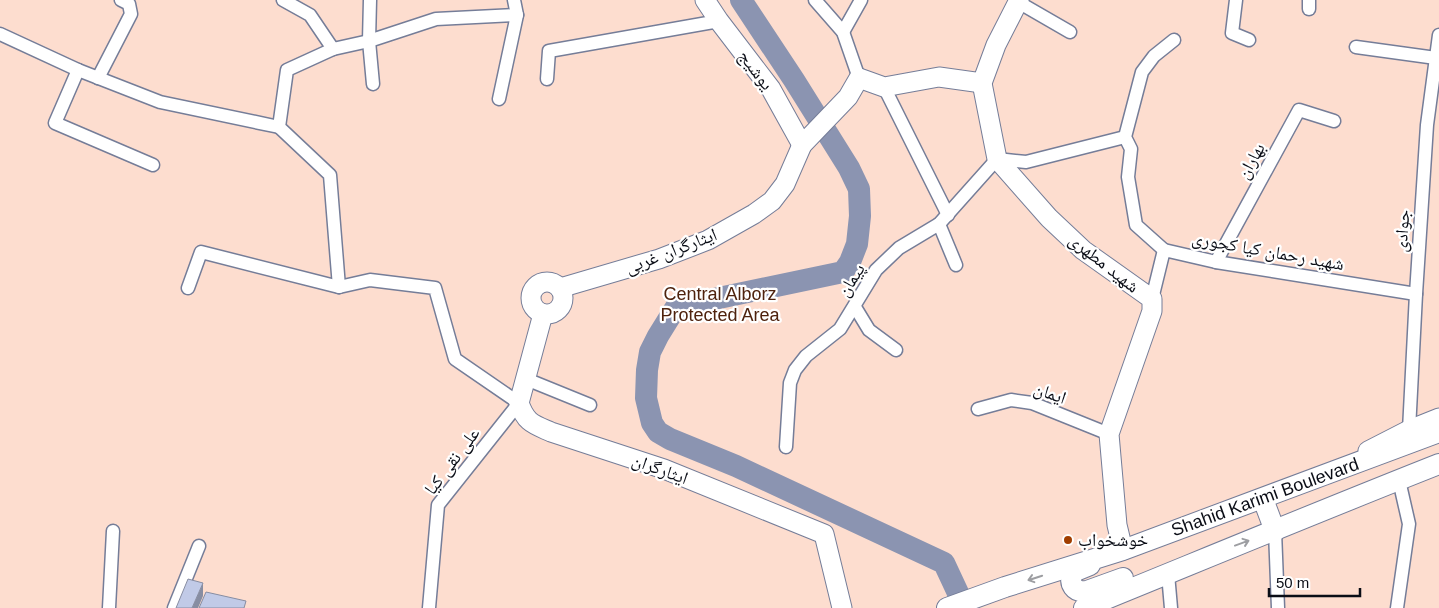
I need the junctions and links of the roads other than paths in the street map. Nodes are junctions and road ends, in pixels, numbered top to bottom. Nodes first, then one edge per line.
1 (121, 0) edge
2 (283, 0) edge
3 (370, 0) edge
4 (514, 0) edge
5 (705, 0) edge
6 (815, 0) edge
7 (861, 0) edge
8 (1236, 0) edge
9 (1019, 1) edge
10 (517, 15) junction
11 (719, 21) junction
12 (843, 32) junction
13 (1070, 32) dead end
14 (0, 34) edge
15 (1439, 35) edge
16 (1174, 40) dead end
17 (1249, 40) dead end
18 (369, 41) junction
19 (1356, 47) dead end
20 (333, 50) junction
21 (1436, 58) junction
22 (78, 70) junction
23 (98, 78) junction
24 (859, 78) junction
25 (547, 79) dead end
26 (982, 83) junction
27 (373, 84) dead end
28 (884, 87) junction
29 (499, 98) dead end
30 (1334, 121) dead end
31 (279, 127) junction
32 (1125, 137) junction
33 (804, 142) junction
34 (997, 159) junction
35 (153, 165) dead end
36 (943, 219) junction
37 (1164, 250) junction
38 (1216, 262) junction
39 (956, 265) dead end
40 (339, 287) junction
41 (188, 288) dead end
42 (560, 288) junction
43 (1416, 294) junction
44 (1152, 300) junction
45 (855, 307) junction
46 (543, 314) junction
47 (896, 350) dead end
48 (526, 379) junction
49 (519, 403) junction
50 (590, 405) dead end
51 (978, 409) dead end
52 (1439, 418) edge
53 (1409, 430) junction
54 (1439, 432) edge
55 (1109, 434) junction
56 (786, 447) dead end
57 (1439, 464) edge
58 (1439, 476) edge
59 (1312, 480) junction
60 (1401, 489) junction
61 (1263, 499) junction
62 (1325, 509) junction
63 (113, 531) dead end
64 (1275, 531) junction
65 (199, 546) dead end
66 (1123, 550) junction
67 (1207, 557) junction
68 (1168, 574) junction
69 (109, 608) edge
70 (174, 608) edge
71 (429, 608) edge
72 (842, 608) edge
73 (947, 608) edge
74 (1084, 608) edge
75 (1171, 608) edge
76 (1278, 608) edge
77 (1397, 608) edge

1 - 23 street
2 - 20 street
3 - 18 street
4 - 10 street
5 - 11 street, یوشیج
6 - 12 street
7 - 12 street
8 - 17 street
9 - 13 street
9 - 26 street
10 - 18 street
10 - 29 street
11 - 25 street
11 - 33 street, یوشیج
12 - 24 street
14 - 22 street
15 - 21 street, جوادی
16 - 32 street
18 - 20 street
18 - 27 street
19 - 21 street
20 - 31 street
21 - 43 street, جوادی
22 - 23 street
22 - 35 street
23 - 31 street
24 - 28 street
24 - 33 street
26 - 28 street
26 - 34 street
28 - 36 street
30 - 38 street, بهاران
31 - 40 street
32 - 34 street
32 - 37 street
33 - 42 street, ایثارگران غربی
34 - 36 street, پیمان
34 - 44 street, شهید مطهری
36 - 39 street
36 - 45 street, پیمان
37 - 38 street, شهید رحمان کیا کجوری
37 - 44 street, شهید رحمان کیا کجوری
38 - 43 street, شهید رحمان کیا کجوری
40 - 41 street
40 - 49 street
42 - 46 street
42 - 46 street
43 - 53 street, جوادی
44 - 55 street, شهید مطهری
45 - 47 street
45 - 56 street, پیمان
46 - 48 street
48 - 49 street
48 - 50 street
49 - 71 street, علی نقی کیا
49 - 72 street, ایثارگران
51 - 55 street, ایمان
52 - 53 street
53 - 59 street
54 - 59 main road, Shahid Karimi Boulevard
55 - 66 street, شهید مطهری
57 - 62 main road, Shahid Karimi Boulevard
58 - 60 main road, Shahid Karimi Boulevard
59 - 61 main road, Shahid Karimi Boulevard
60 - 62 main road, Shahid Karimi Boulevard
60 - 77 street
61 - 64 main road
61 - 66 main road, Shahid Karimi Boulevard
62 - 64 main road, Shahid Karimi Boulevard
63 - 69 street
67 -> 64 main road, Shahid Karimi Boulevard
64 - 76 street
65 - 70 street
66 - 67 main road
66 -> 73 main road, Shahid Karimi Boulevard
67 - 68 main road, Shahid Karimi Boulevard
68 - 74 main road, Shahid Karimi Boulevard
68 - 75 street

